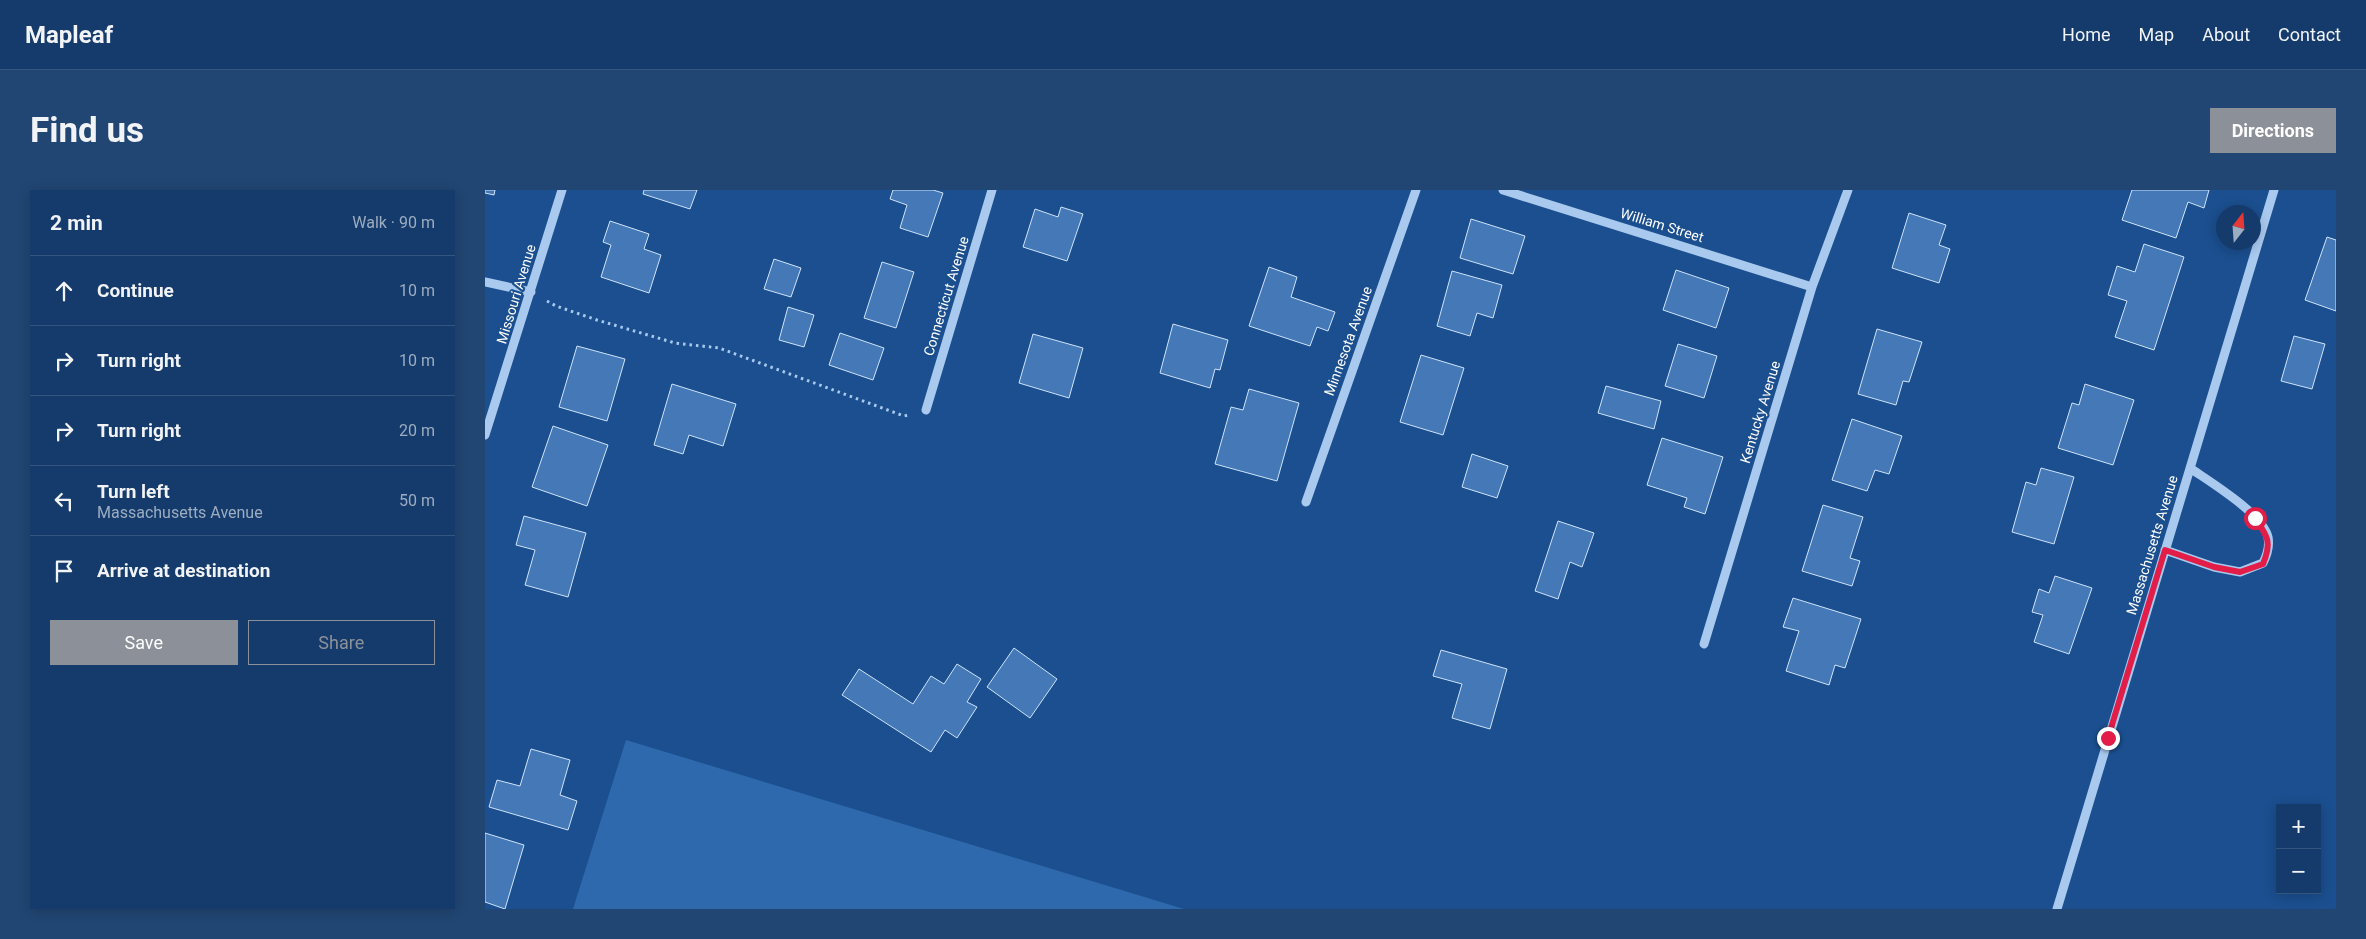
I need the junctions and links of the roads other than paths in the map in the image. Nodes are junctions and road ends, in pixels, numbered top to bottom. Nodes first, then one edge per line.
1 (563, 190) edge
2 (992, 190) edge
3 (1417, 190) edge
4 (1503, 190) edge
5 (1847, 190) edge
6 (2274, 190) edge
7 (485, 282) edge
8 (1812, 287) junction
9 (531, 292) junction
10 (926, 410) road end
11 (485, 436) edge
12 (2190, 468) junction
13 (1306, 502) dead end
14 (2165, 550) junction
15 (1704, 644) dead end
16 (2057, 909) edge

1 - 9 street, Missouri Avenue
2 - 10 street, Connecticut Avenue
3 - 13 street, Minnesota Avenue
4 - 8 street, William Street
5 - 8 street, Kentucky Avenue
6 - 12 street, Massachusetts Avenue
7 - 9 street
8 - 15 street, Kentucky Avenue
9 - 11 street, Missouri Avenue
12 - 14 street, Massachusetts Avenue
12 - 14 street
14 - 16 street, Massachusetts Avenue

